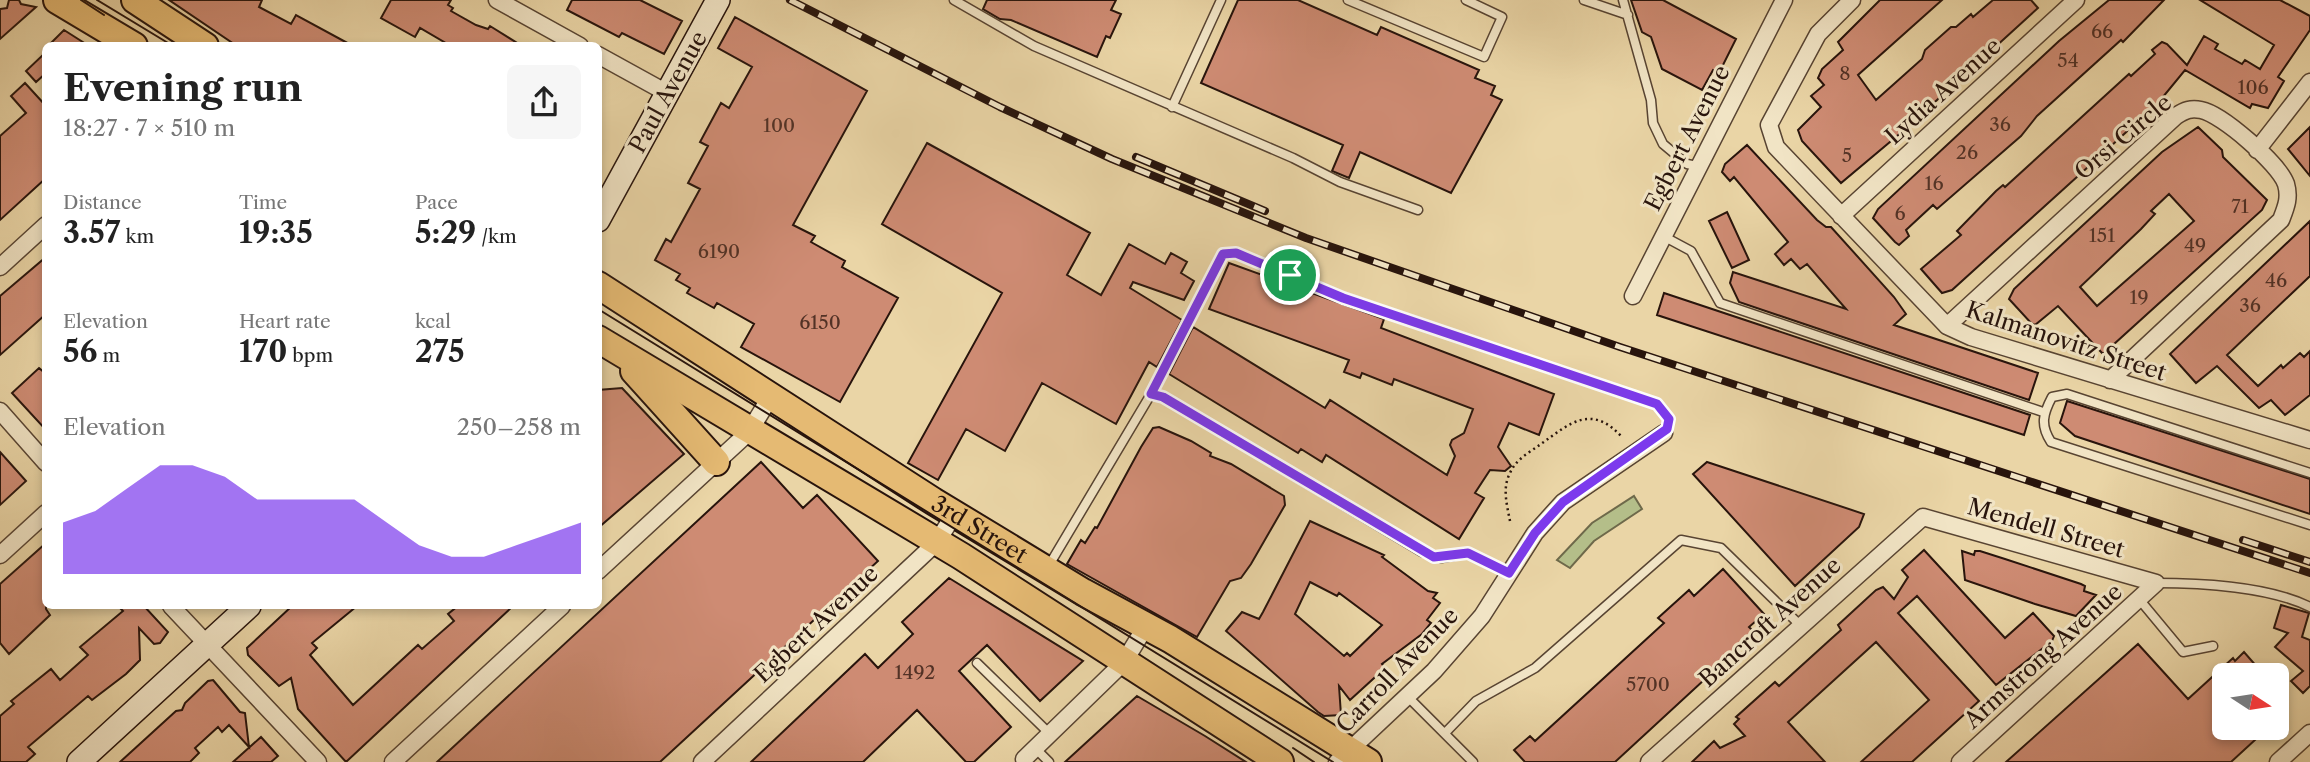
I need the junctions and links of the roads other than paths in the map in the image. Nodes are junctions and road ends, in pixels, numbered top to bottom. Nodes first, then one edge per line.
1 (57, 0) edge
2 (497, 0) edge
3 (718, 0) edge
4 (954, 0) edge
5 (1222, 0) edge
6 (1348, 0) edge
7 (1466, 0) edge
8 (1584, 0) edge
9 (1623, 0) edge
10 (1784, 0) edge
11 (1852, 0) edge
12 (2076, 0) edge
13 (152, 4) edge
14 (1628, 15) junction
15 (127, 42) edge
16 (200, 42) edge
17 (573, 42) edge
18 (602, 57) edge
19 (2310, 82) edge
20 (667, 93) junction
21 (1172, 107) junction
22 (2257, 150) junction
23 (1698, 166) junction
24 (1418, 210) dead end
25 (602, 213) edge
26 (1841, 216) junction
27 (42, 229) edge
28 (1663, 236) junction
29 (0, 267) edge
30 (602, 288) edge
31 (1633, 296) dead end
32 (1947, 326) junction
33 (606, 344) edge
34 (2110, 380) junction
35 (1151, 394) junction
36 (771, 396) junction
37 (0, 411) edge
38 (2043, 412) junction
39 (749, 432) junction
40 (1664, 433) joint
41 (2310, 440) edge
42 (42, 458) edge
43 (716, 462) junction
44 (2310, 473) edge
45 (955, 513) junction
46 (42, 517) edge
47 (1923, 517) joint
48 (2310, 525) edge
49 (937, 542) junction
50 (0, 555) edge
51 (602, 567) edge
52 (1046, 570) junction
53 (1509, 573) junction
54 (2156, 583) junction
55 (2139, 599) junction
56 (2310, 607) edge
57 (174, 609) edge
58 (246, 609) edge
59 (559, 609) edge
60 (1800, 625) junction
61 (1146, 626) junction
62 (206, 646) junction
63 (2213, 646) dead end
64 (1124, 662) junction
65 (977, 663) dead end
66 (1408, 697) junction
67 (1445, 733) junction
68 (2310, 733) edge
69 (1050, 734) junction
70 (1029, 753) joint
71 (1352, 758) edge
72 (79, 762) edge
73 (318, 762) edge
74 (393, 762) edge
75 (702, 762) edge
76 (1049, 762) edge
77 (1280, 762) edge
78 (1473, 762) edge
79 (1648, 762) edge
80 (1961, 762) edge
81 (2278, 762) edge

1 - 15 main road
2 - 17 street
3 - 20 main road, Paul Avenue
4 - 21 lane
5 - 21 lane
6 - 7 lane
8 - 14 lane
9 - 14 lane
10 - 23 street, Egbert Avenue
11 - 26 street, Kalmanovitz Street
12 - 26 street, Lydia Avenue
13 - 16 main road
14 - 23 lane
18 - 20 street
19 - 22 street
20 - 25 main road, Paul Avenue
21 - 24 lane
22 - 32 street, Orsi Circle
22 - 34 street, Orsi Circle
23 - 28 street, Egbert Avenue
26 - 32 street, Kalmanovitz Street
27 - 29 street
28 - 31 street, Egbert Avenue
28 - 38 lane
30 - 36 main road, 3rd Street
32 - 34 street, Kalmanovitz Street
33 - 39 main road, 3rd Street
33 - 43 main road
34 - 41 street, Kalmanovitz Street
35 - 40 lane
35 - 52 lane
35 - 53 lane
36 - 39 street
36 - 45 main road, 3rd Street
37 - 42 street
38 - 44 lane
38 - 48 lane
39 - 43 street
39 - 49 main road, 3rd Street
40 - 53 street, Carroll Avenue
43 - 51 street
45 - 49 street, Egbert Avenue
45 - 52 main road, 3rd Street
46 - 50 street
47 - 54 street, Mendell Street
47 - 60 street, Bancroft Avenue
49 - 64 main road, 3rd Street
49 - 75 street, Egbert Avenue
52 - 61 main road, 3rd Street
53 - 66 street, Carroll Avenue
54 - 55 street, Armstrong Avenue
54 - 56 lane
55 - 63 lane
55 - 80 street, Armstrong Avenue
57 - 62 street
58 - 62 main road
59 - 74 street
60 - 67 lane
60 - 79 street, Bancroft Avenue
61 - 64 street
61 - 71 main road, 3rd Street
62 - 72 main road
62 - 73 street
64 - 69 street
64 - 77 main road, 3rd Street
65 - 69 lane
66 - 67 lane
66 - 71 street, Carroll Avenue
67 - 78 lane
68 - 81 street
69 - 70 street
70 - 76 lane

